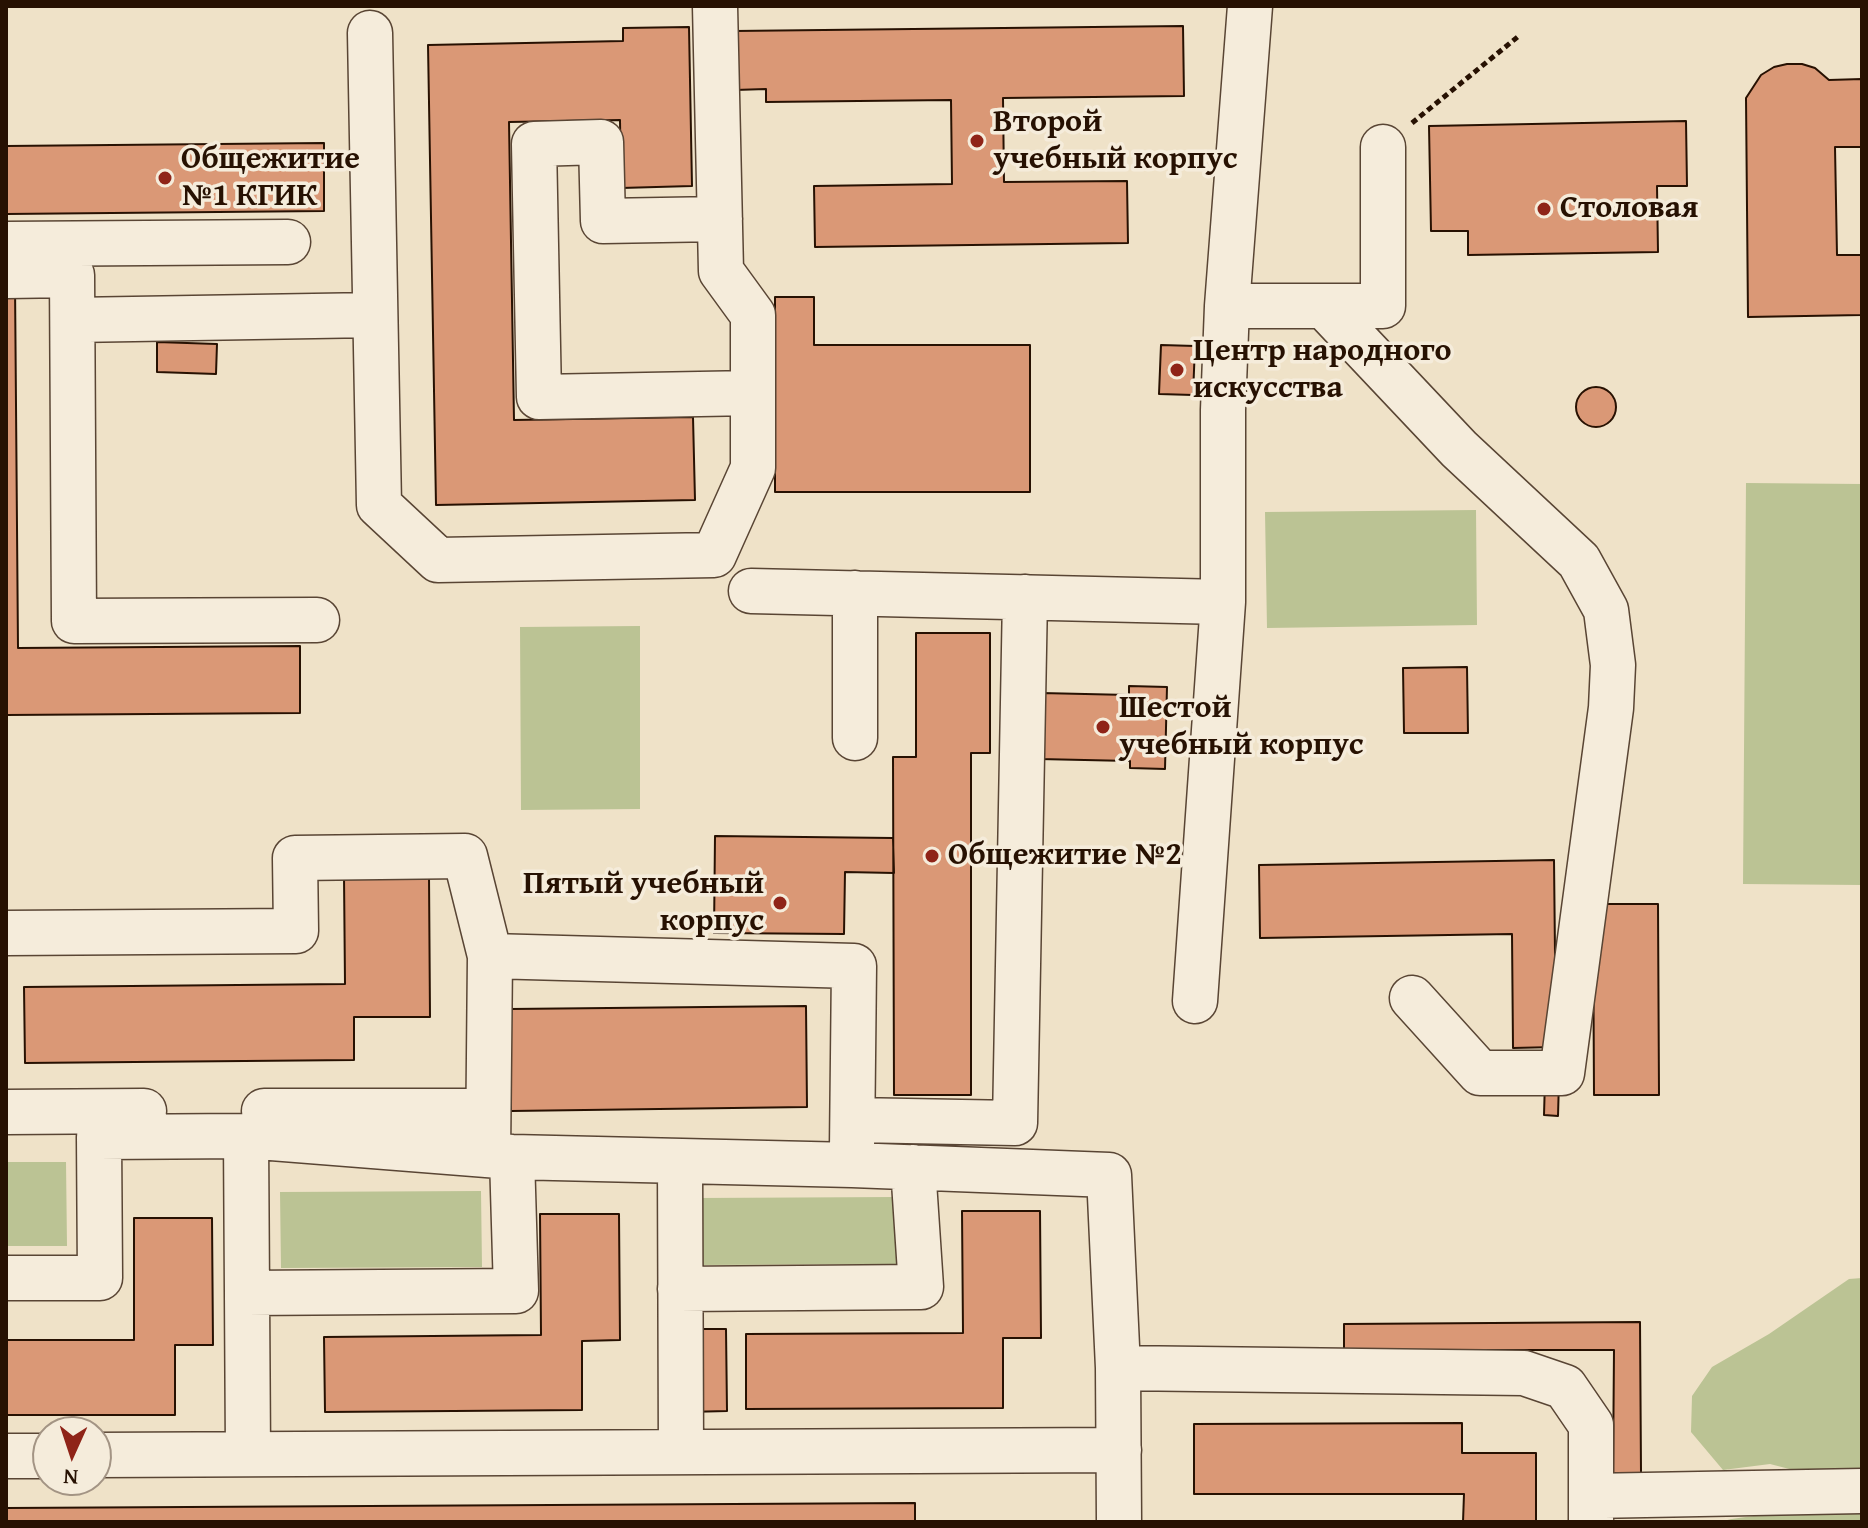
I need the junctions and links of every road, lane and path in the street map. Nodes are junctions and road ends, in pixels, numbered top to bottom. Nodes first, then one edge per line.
1 (715, 6) edge
2 (1250, 6) edge
3 (370, 33) dead end
4 (1520, 35) dead end
5 (1383, 147) joint
6 (720, 219) junction
7 (288, 242) dead end
8 (6, 244) edge
9 (6, 276) edge
10 (1227, 306) junction
11 (1324, 306) junction
12 (374, 315) junction
13 (73, 320) junction
14 (753, 393) junction
15 (751, 591) dead end
16 (855, 593) junction
17 (1025, 597) junction
18 (1223, 602) junction
19 (317, 620) dead end
20 (855, 738) dead end
21 (6, 933) edge
22 (490, 956) junction
23 (1412, 998) dead end
24 (1195, 1001) dead end
25 (487, 1111) junction
26 (6, 1112) edge
27 (853, 1120) junction
28 (246, 1136) junction
29 (500, 1156) junction
30 (680, 1163) junction
31 (852, 1165) junction
32 (913, 1167) junction
33 (6, 1278) edge
34 (680, 1289) junction
35 (247, 1293) junction
36 (1118, 1368) junction
37 (1119, 1450) junction
38 (681, 1452) junction
39 (248, 1454) junction
40 (112, 1455) edge
41 (6, 1456) edge
42 (32, 1456) edge
43 (1862, 1491) edge
44 (1591, 1509) edge
45 (1673, 1509) edge
46 (1119, 1522) edge

1 - 6 lane
2 - 10 lane
3 - 12 lane
4 - 5 path
5 - 11 lane
6 - 14 lane
6 - 14 lane
7 - 8 lane
9 - 13 lane
10 - 11 lane
10 - 18 lane
11 - 23 lane
12 - 13 lane
12 - 14 lane
13 - 19 lane
15 - 16 lane
16 - 17 lane
16 - 20 lane
17 - 18 lane
17 - 27 lane
18 - 24 lane
21 - 22 lane
22 - 25 lane
22 - 27 lane
25 - 26 lane
25 - 29 lane
27 - 31 lane
28 - 29 lane
28 - 33 lane
28 - 35 lane
29 - 30 lane
29 - 35 lane
30 - 31 lane
30 - 34 lane
31 - 32 lane
32 - 34 lane
32 - 36 lane
34 - 38 lane
35 - 39 lane
36 - 37 lane
36 - 44 lane
37 - 38 lane
37 - 46 lane
38 - 39 lane
39 - 40 lane
41 - 42 lane
43 - 45 lane
44 - 45 lane

